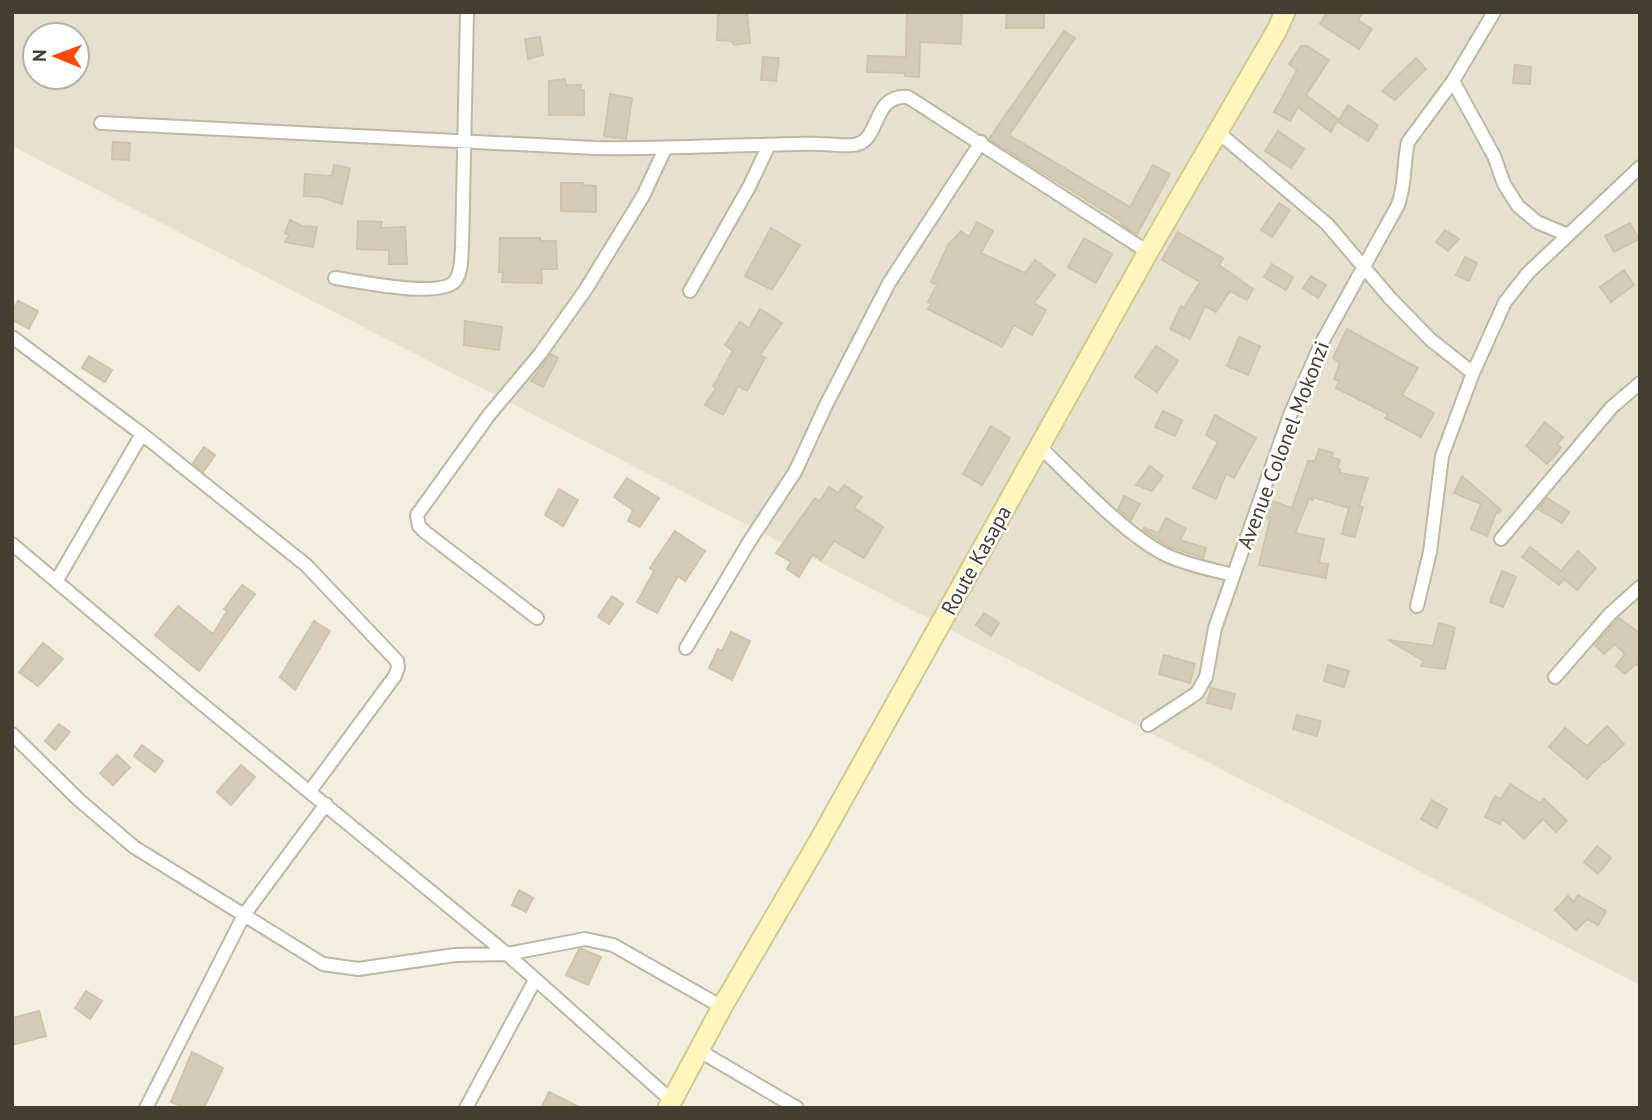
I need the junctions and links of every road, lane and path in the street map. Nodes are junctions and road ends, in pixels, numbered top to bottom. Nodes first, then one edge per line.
1 (467, 12) edge
2 (1285, 12) edge
3 (1494, 12) edge
4 (1453, 81) junction
5 (102, 123) dead end
6 (1219, 133) junction
7 (463, 140) junction
8 (981, 142) junction
9 (769, 145) junction
10 (665, 149) junction
11 (1640, 167) edge
12 (1568, 235) junction
13 (1148, 252) junction
14 (1364, 265) junction
15 (335, 278) dead end
16 (690, 291) dead end
17 (12, 337) edge
18 (1473, 373) junction
19 (1640, 383) edge
20 (142, 434) junction
21 (1040, 446) junction
22 (1501, 538) dead end
23 (12, 544) edge
24 (1233, 575) junction
25 (57, 580) junction
26 (1640, 587) edge
27 (1417, 606) dead end
28 (537, 618) dead end
29 (686, 648) dead end
30 (1555, 677) dead end
31 (1148, 725) dead end
32 (12, 734) edge
33 (310, 791) junction
34 (326, 804) junction
35 (244, 915) junction
36 (507, 954) junction
37 (535, 980) junction
38 (722, 1007) junction
39 (698, 1050) junction
40 (670, 1104) edge
41 (146, 1108) edge
42 (466, 1108) edge
43 (797, 1108) edge

1 - 7 street
2 - 6 main road, Route Kasapa
3 - 4 street, Avenue Colonel Mokonzi
4 - 12 street
4 - 14 street, Avenue Colonel Mokonzi
5 - 7 street
6 - 13 main road, Route Kasapa
6 - 14 street
7 - 10 street
7 - 15 street
8 - 9 street
8 - 13 street
8 - 29 street
9 - 10 street
9 - 16 street
10 - 28 street
11 - 12 street
12 - 18 street
13 - 21 main road, Route Kasapa
14 - 18 street
14 - 24 street, Avenue Colonel Mokonzi
17 - 20 street
18 - 27 street
19 - 22 street
20 - 25 street
20 - 33 street
21 - 24 street
21 - 38 main road, Route Kasapa
23 - 25 street
24 - 31 street, Avenue Colonel Mokonzi
25 - 33 street
26 - 30 street
32 - 35 street
33 - 34 street
34 - 35 street
34 - 36 street
35 - 36 street
35 - 41 street
36 - 37 street
36 - 38 street
37 - 40 street
37 - 42 street
38 - 39 main road, Route Kasapa
39 - 40 main road, Route Kasapa
39 - 43 street

